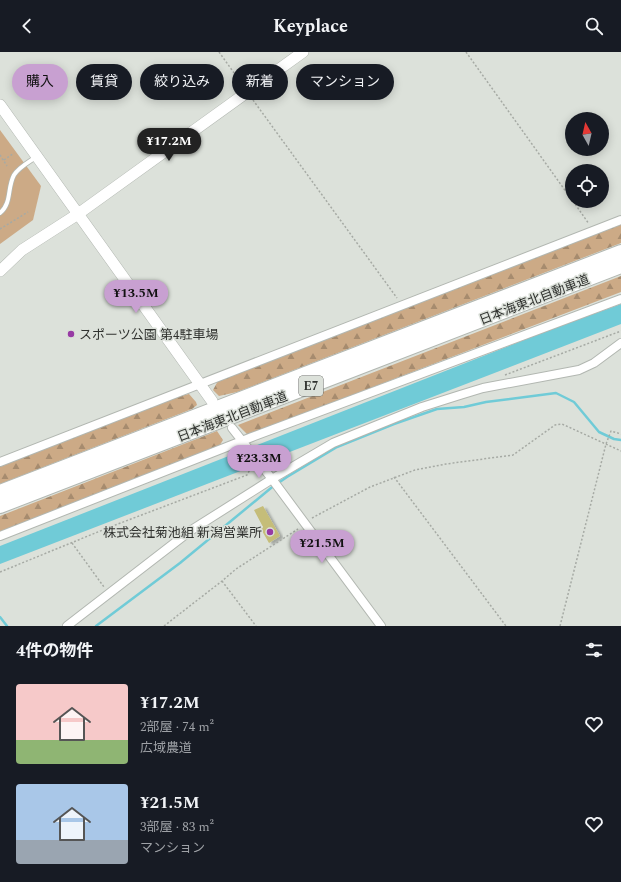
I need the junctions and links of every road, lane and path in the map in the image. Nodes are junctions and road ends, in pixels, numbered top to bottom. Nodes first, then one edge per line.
1 (219, 52) edge
2 (303, 52) edge
3 (466, 52) edge
4 (286, 64) edge
5 (232, 71) edge
6 (236, 100) edge
7 (253, 100) edge
8 (0, 105) edge
9 (14, 153) dead end
10 (0, 155) edge
11 (37, 157) junction
12 (4, 160) junction
13 (7, 166) dead end
14 (565, 191) edge
15 (577, 208) edge
16 (28, 212) dead end
17 (0, 213) edge
18 (78, 214) junction
19 (621, 220) edge
20 (0, 229) edge
21 (593, 231) junction
22 (22, 250) junction
23 (621, 252) edge
24 (0, 259) edge
25 (621, 266) edge
26 (0, 271) edge
27 (621, 299) edge
28 (403, 306) junction
29 (621, 331) edge
30 (621, 343) edge
31 (505, 375) dead end
32 (200, 385) junction
33 (212, 401) dead end
34 (232, 428) dead end
35 (621, 434) edge
36 (243, 442) junction
37 (606, 444) junction
38 (621, 451) edge
39 (0, 462) edge
40 (251, 470) dead end
41 (394, 477) junction
42 (272, 480) junction
43 (0, 492) edge
44 (0, 506) edge
45 (305, 524) junction
46 (0, 536) edge
47 (72, 543) junction
48 (0, 572) edge
49 (222, 582) junction
50 (109, 594) junction
51 (67, 626) edge
52 (164, 626) edge
53 (256, 626) edge
54 (381, 626) edge
55 (506, 626) edge
56 (560, 626) edge

1 - 5 path
2 - 4 street
3 - 14 path
6 - 18 street
7 - 28 path
8 - 11 street
9 - 12 path
10 - 12 path
11 - 17 lane
11 - 18 street
12 - 13 path
15 - 21 path
16 - 20 path
18 - 22 street
18 - 32 street
19 - 21 street
21 - 28 street
22 - 24 street
22 - 26 street
23 - 43 highway, 日本海東北自動車道 / E7
25 - 44 highway, 日本海東北自動車道 / E7
27 - 36 street
28 - 32 street
29 - 31 path
30 - 42 street
32 - 33 street
32 - 39 street
34 - 36 street
35 - 37 path
36 - 42 street
36 - 46 street
37 - 38 path
37 - 41 path
37 - 56 path
40 - 47 path
41 - 45 path
41 - 55 path
42 - 45 street
42 - 50 street
45 - 49 path
45 - 54 street
47 - 48 path
47 - 50 path
49 - 52 path
49 - 53 path
50 - 51 street

